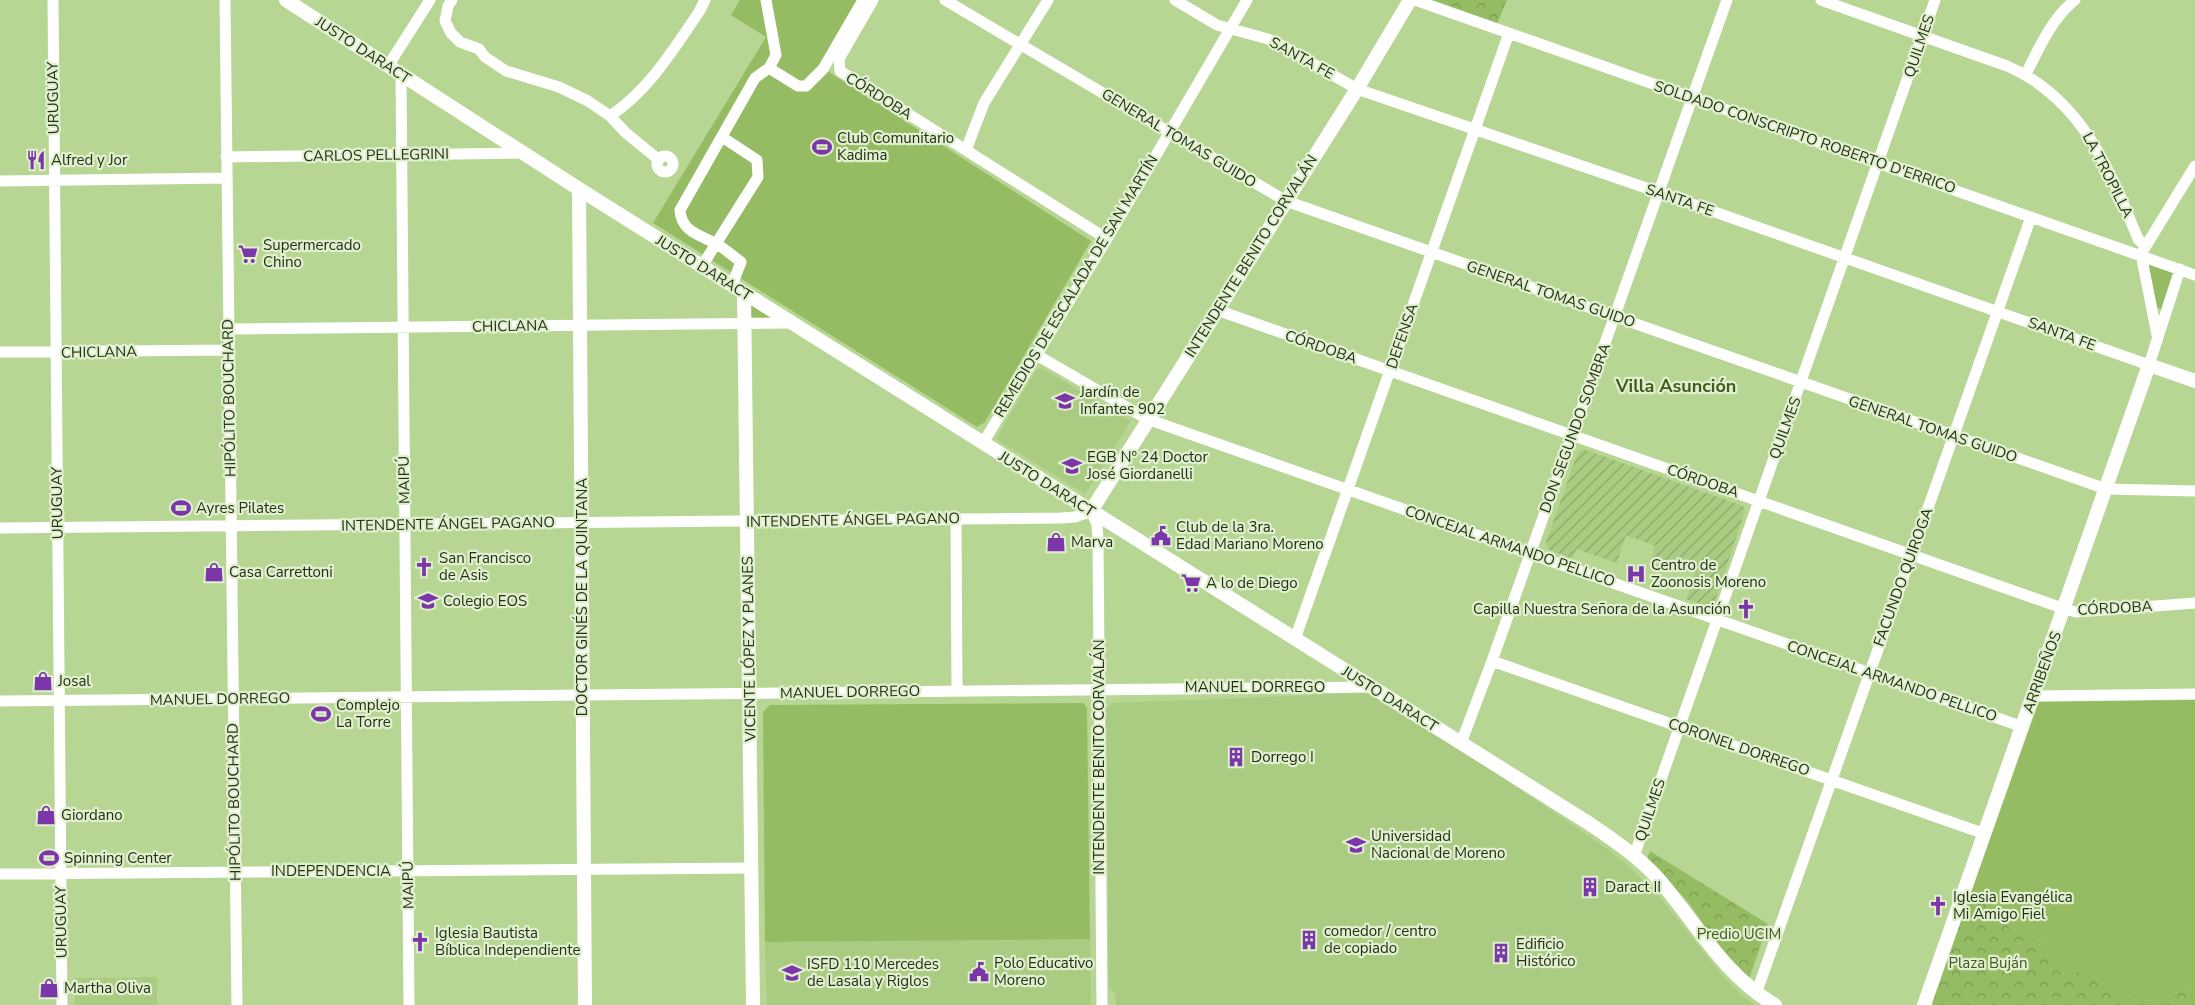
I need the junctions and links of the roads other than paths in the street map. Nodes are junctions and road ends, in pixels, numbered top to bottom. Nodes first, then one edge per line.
1 (53, 0) edge
2 (225, 0) edge
3 (286, 0) edge
4 (430, 0) edge
5 (452, 0) edge
6 (705, 0) edge
7 (766, 0) edge
8 (863, 0) edge
9 (874, 0) edge
10 (945, 0) edge
11 (1048, 0) edge
12 (1175, 0) edge
13 (1247, 0) edge
14 (1410, 0) edge
15 (1415, 0) edge
16 (1727, 0) edge
17 (1821, 0) edge
18 (1935, 0) edge
19 (2075, 0) edge
20 (1229, 29) junction
21 (1509, 33) junction
22 (1922, 35) junction
23 (1020, 44) junction
24 (388, 66) junction
25 (769, 68) junction
26 (2026, 74) junction
27 (400, 75) junction
28 (1357, 89) junction
29 (1691, 97) junction
30 (610, 116) junction
31 (1475, 129) junction
32 (1169, 131) junction
33 (722, 137) junction
34 (966, 150) junction
35 (525, 153) junction
36 (401, 155) junction
37 (226, 156) junction
38 (659, 160) dead end
39 (1878, 163) junction
40 (2195, 166) edge
41 (227, 178) junction
42 (54, 180) junction
43 (0, 181) edge
44 (578, 189) junction
45 (1658, 192) junction
46 (1286, 201) junction
47 (2031, 217) junction
48 (1107, 239) junction
49 (716, 244) junction
50 (2143, 250) junction
51 (1431, 252) junction
52 (1846, 258) junction
53 (702, 266) junction
54 (2180, 269) junction
55 (2195, 274) edge
56 (738, 289) junction
57 (1217, 310) junction
58 (1998, 311) junction
59 (1615, 317) junction
60 (744, 323) junction
61 (792, 323) junction
62 (580, 325) junction
63 (403, 327) junction
64 (228, 329) junction
65 (2158, 338) junction
66 (229, 350) junction
67 (0, 352) edge
68 (56, 352) junction
69 (1035, 354) junction
70 (2149, 365) junction
71 (1390, 371) junction
72 (2195, 381) edge
73 (1801, 382) junction
74 (1147, 419) junction
75 (1573, 435) junction
76 (1953, 436) junction
77 (983, 443) junction
78 (1348, 489) junction
79 (2106, 489) junction
80 (2195, 491) edge
81 (1759, 501) junction
82 (1091, 511) junction
83 (956, 519) junction
84 (748, 521) junction
85 (581, 522) junction
86 (405, 524) junction
87 (231, 526) junction
88 (57, 527) junction
89 (0, 528) edge
90 (1530, 554) junction
91 (1911, 554) junction
92 (2195, 603) edge
93 (2065, 610) junction
94 (1717, 619) junction
95 (1295, 639) junction
96 (1492, 661) junction
97 (1869, 673) junction
98 (1371, 686) junction
99 (1099, 688) junction
100 (957, 691) junction
101 (749, 693) junction
102 (2195, 694) edge
103 (582, 695) junction
104 (2034, 696) junction
105 (406, 697) junction
106 (233, 699) junction
107 (59, 701) junction
108 (0, 702) edge
109 (1679, 726) junction
110 (2023, 727) junction
111 (1461, 743) junction
112 (1831, 780) junction
113 (1985, 834) junction
114 (1634, 856) junction
115 (752, 868) junction
116 (584, 869) junction
117 (408, 871) junction
118 (235, 872) junction
119 (0, 874) edge
120 (60, 874) junction
121 (1756, 994) junction
122 (62, 1005) edge
123 (237, 1005) edge
124 (409, 1005) edge
125 (585, 1005) edge
126 (753, 1005) edge
127 (1102, 1005) edge
128 (1775, 1005) edge
129 (1924, 1005) edge

1 - 42 street, URUGUAY
2 - 37 street, HIPÓLITO BOUCHARD
3 - 24 street, JUSTO DARACT
4 - 24 street
5 - 30 street
6 - 30 street
7 - 25 street
8 - 25 street
9 - 34 street, CÓRDOBA
10 - 23 street, GENERAL TOMAS GUIDO
11 - 23 street
12 - 20 street, SANTA FE
13 - 20 street, REMEDIOS DE ESCALADA DE SAN MARTÍN
14 - 28 street, INTENDENTE BENITO CORVALÁN
15 - 21 street, SOLDADO CONSCRIPTO ROBERTO D'ERRICO
16 - 29 street, DON SEGUNDO SOMBRA
17 - 22 street, LA TROPILLA
18 - 22 street, QUILMES
19 - 26 street
20 - 28 street, SANTA FE
20 - 32 street, REMEDIOS DE ESCALADA DE SAN MARTÍN
21 - 29 street, SOLDADO CONSCRIPTO ROBERTO D'ERRICO
21 - 31 street, DEFENSA
22 - 26 street, LA TROPILLA
22 - 39 street, QUILMES
23 - 32 street, GENERAL TOMAS GUIDO
23 - 34 street
24 - 27 street, JUSTO DARACT
25 - 33 street
26 - 50 street, LA TROPILLA
27 - 35 street, JUSTO DARACT
27 - 36 street, MAIPÚ
28 - 31 street, SANTA FE
28 - 46 street, INTENDENTE BENITO CORVALÁN
29 - 39 street, SOLDADO CONSCRIPTO ROBERTO D'ERRICO
29 - 45 street, DON SEGUNDO SOMBRA
30 - 38 street
31 - 45 street, SANTA FE
31 - 51 street, DEFENSA
32 - 46 street, GENERAL TOMAS GUIDO
32 - 48 street, REMEDIOS DE ESCALADA DE SAN MARTÍN
33 - 49 street
33 - 49 street
34 - 48 street, CÓRDOBA
35 - 36 street, CARLOS PELLEGRINI
35 - 44 street, JUSTO DARACT
36 - 37 street, CARLOS PELLEGRINI
36 - 63 street, MAIPÚ
37 - 41 street, HIPÓLITO BOUCHARD
39 - 47 street, SOLDADO CONSCRIPTO ROBERTO D'ERRICO
39 - 52 street, QUILMES
40 - 50 street
41 - 42 street
41 - 64 street, HIPÓLITO BOUCHARD
42 - 43 street
42 - 68 street, URUGUAY
44 - 53 street, JUSTO DARACT
44 - 62 street, DOCTOR GINÉS DE LA QUINTANA
45 - 52 street, SANTA FE
45 - 59 street, DON SEGUNDO SOMBRA
46 - 51 street, GENERAL TOMAS GUIDO
46 - 57 street, INTENDENTE BENITO CORVALÁN
47 - 50 street, SOLDADO CONSCRIPTO ROBERTO D'ERRICO
47 - 58 street, FACUNDO QUIROGA
48 - 69 street, REMEDIOS DE ESCALADA DE SAN MARTÍN
49 - 53 street
49 - 56 street
50 - 54 street, SOLDADO CONSCRIPTO ROBERTO D'ERRICO
50 - 65 street, ARRIBEÑOS
51 - 59 street, GENERAL TOMAS GUIDO
51 - 71 street, DEFENSA
52 - 58 street, SANTA FE
52 - 73 street, QUILMES
53 - 56 street, JUSTO DARACT
54 - 55 street, SOLDADO CONSCRIPTO ROBERTO D'ERRICO
54 - 65 street, ARRIBEÑOS
56 - 60 street, VICENTE LÓPEZ Y PLANES
56 - 61 street, JUSTO DARACT
57 - 71 street, CÓRDOBA
57 - 74 street, INTENDENTE BENITO CORVALÁN
58 - 70 street, SANTA FE
58 - 76 street, FACUNDO QUIROGA
59 - 73 street, GENERAL TOMAS GUIDO
59 - 75 street, DON SEGUNDO SOMBRA
60 - 61 street, CHICLANA
60 - 62 street, CHICLANA
60 - 84 street, VICENTE LÓPEZ Y PLANES
61 - 77 street, JUSTO DARACT
62 - 63 street, CHICLANA
62 - 85 street, DOCTOR GINÉS DE LA QUINTANA
63 - 64 street, CHICLANA
63 - 86 street, MAIPÚ
64 - 66 street, HIPÓLITO BOUCHARD
65 - 70 street, ARRIBEÑOS
66 - 68 street, CHICLANA
66 - 87 street, HIPÓLITO BOUCHARD
67 - 68 street, CHICLANA
68 - 88 street, URUGUAY
69 - 74 street, CONCEJAL ARMANDO PELLICO
69 - 77 street, REMEDIOS DE ESCALADA DE SAN MARTÍN
70 - 72 street, SANTA FE
70 - 79 street, ARRIBEÑOS
71 - 75 street, CÓRDOBA
71 - 78 street, DEFENSA
73 - 76 street, GENERAL TOMAS GUIDO
73 - 81 street, QUILMES
74 - 78 street, CONCEJAL ARMANDO PELLICO
74 - 82 street, INTENDENTE BENITO CORVALÁN
75 - 81 street, CÓRDOBA
75 - 90 street, DON SEGUNDO SOMBRA
76 - 79 street, GENERAL TOMAS GUIDO
76 - 91 street, FACUNDO QUIROGA
77 - 82 street, JUSTO DARACT
78 - 90 street, CONCEJAL ARMANDO PELLICO
78 - 95 street, DEFENSA
79 - 80 street, GENERAL TOMAS GUIDO
79 - 93 street, ARRIBEÑOS
81 - 91 street, CÓRDOBA
81 - 94 street, QUILMES
82 - 83 street, INTENDENTE ÁNGEL PAGANO
82 - 95 street, JUSTO DARACT
82 - 99 street, INTENDENTE BENITO CORVALÁN
83 - 84 street, INTENDENTE ÁNGEL PAGANO
83 - 100 street
84 - 85 street, INTENDENTE ÁNGEL PAGANO
84 - 101 street, VICENTE LÓPEZ Y PLANES
85 - 86 street, INTENDENTE ÁNGEL PAGANO
85 - 103 street, DOCTOR GINÉS DE LA QUINTANA
86 - 87 street, INTENDENTE ÁNGEL PAGANO
86 - 105 street, MAIPÚ
87 - 88 street, INTENDENTE ÁNGEL PAGANO
87 - 106 street, HIPÓLITO BOUCHARD
88 - 89 street, INTENDENTE ÁNGEL PAGANO
88 - 107 street, URUGUAY
90 - 94 street, CONCEJAL ARMANDO PELLICO
90 - 96 street, DON SEGUNDO SOMBRA
91 - 93 street, CÓRDOBA
91 - 97 street, FACUNDO QUIROGA
92 - 93 street, CÓRDOBA
93 - 104 street, ARRIBEÑOS
94 - 97 street, CONCEJAL ARMANDO PELLICO
94 - 109 street, QUILMES
95 - 98 street, JUSTO DARACT
96 - 109 street, CORONEL DORREGO
96 - 111 street, DON SEGUNDO SOMBRA
97 - 110 street, CONCEJAL ARMANDO PELLICO
97 - 112 street, FACUNDO QUIROGA
98 - 99 street, MANUEL DORREGO
98 - 111 street, JUSTO DARACT
99 - 100 street, MANUEL DORREGO
99 - 127 street, INTENDENTE BENITO CORVALÁN
100 - 101 street, MANUEL DORREGO
101 - 103 street, MANUEL DORREGO
101 - 115 street, VICENTE LÓPEZ Y PLANES
102 - 104 street
103 - 105 street, MANUEL DORREGO
103 - 116 street, DOCTOR GINÉS DE LA QUINTANA
104 - 110 street, ARRIBEÑOS
105 - 106 street, MANUEL DORREGO
105 - 117 street, MAIPÚ
106 - 107 street, MANUEL DORREGO
106 - 118 street, HIPÓLITO BOUCHARD
107 - 108 street, MANUEL DORREGO
107 - 120 street, URUGUAY
109 - 112 street, CORONEL DORREGO
109 - 114 street, QUILMES
110 - 113 street, ARRIBEÑOS
111 - 114 street, JUSTO DARACT
112 - 113 street, CORONEL DORREGO
112 - 121 street, FACUNDO QUIROGA
113 - 129 street, ARRIBEÑOS
114 - 121 street, JUSTO DARACT
115 - 116 street, INDEPENDENCIA
115 - 126 street, VICENTE LÓPEZ Y PLANES
116 - 117 street, INDEPENDENCIA
116 - 125 street, DOCTOR GINÉS DE LA QUINTANA
117 - 118 street, INDEPENDENCIA
117 - 124 street, MAIPÚ
118 - 120 street, INDEPENDENCIA
118 - 123 street, HIPÓLITO BOUCHARD
119 - 120 street, INDEPENDENCIA
120 - 122 street, URUGUAY
121 - 128 street, JUSTO DARACT

